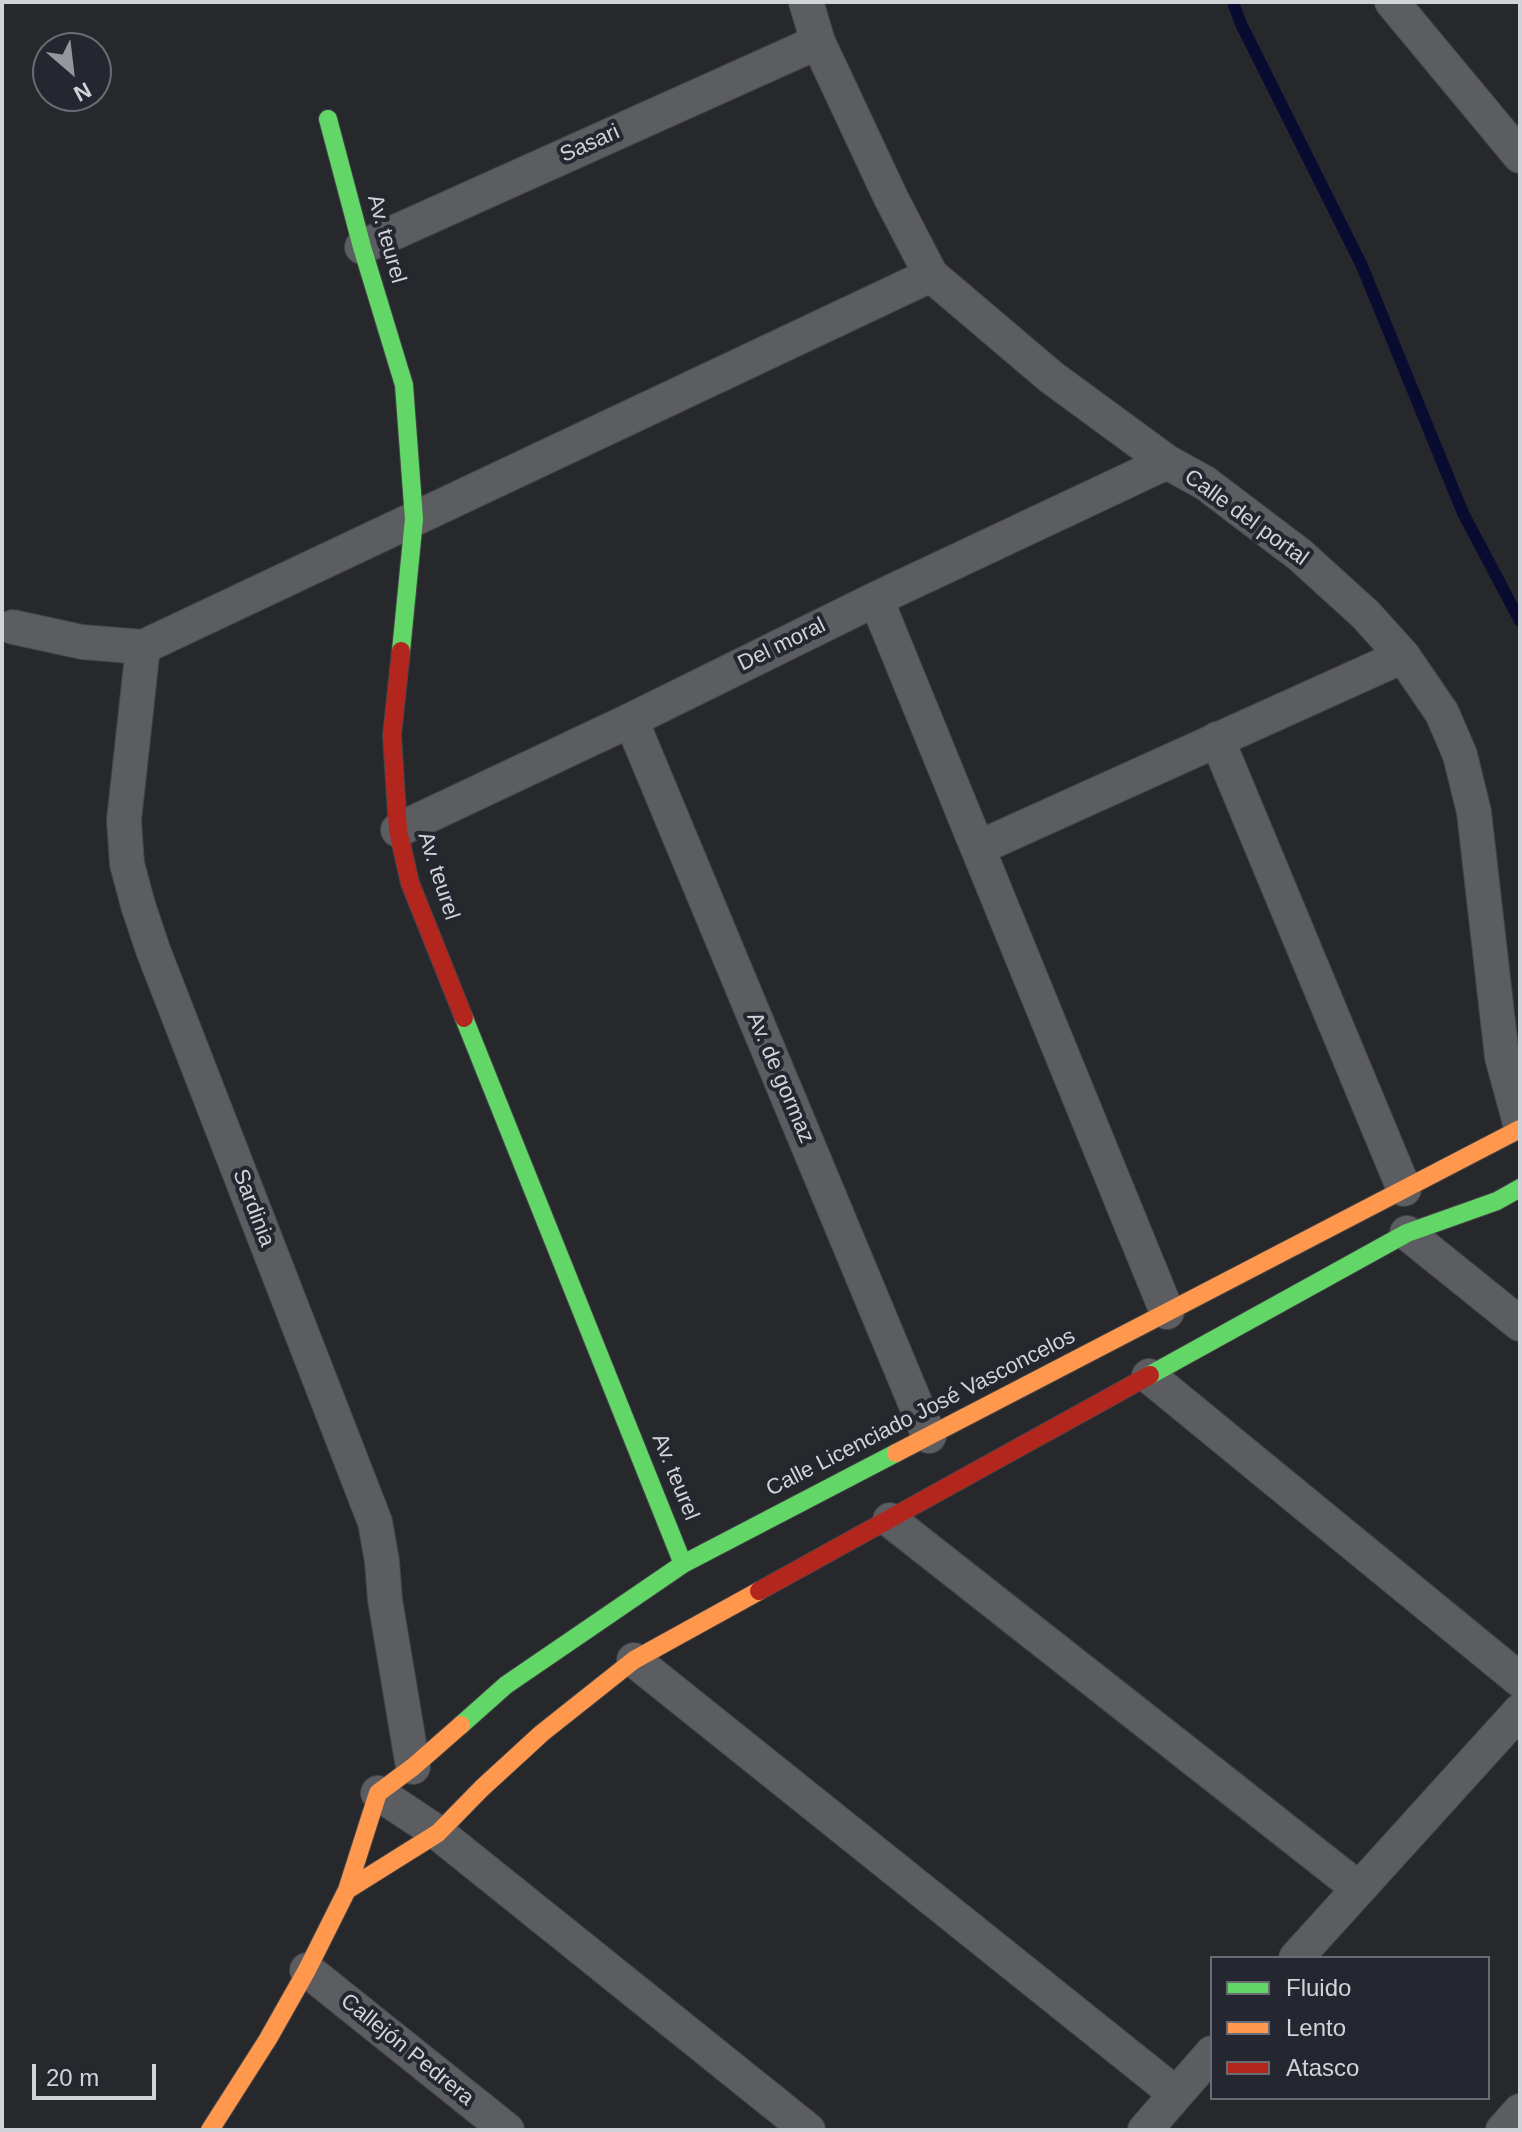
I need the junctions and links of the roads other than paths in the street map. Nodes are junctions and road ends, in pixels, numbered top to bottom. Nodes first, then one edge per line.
1 (806, 2) edge
2 (1392, 2) edge
3 (818, 42) junction
4 (1504, 114) edge
5 (328, 119) dead end
6 (1520, 156) edge
7 (362, 247) junction
8 (931, 275) junction
9 (1167, 462) junction
10 (414, 519) junction
11 (876, 599) junction
12 (13, 627) dead end
13 (143, 647) junction
14 (1403, 656) junction
15 (631, 720) junction
16 (1217, 739) junction
17 (398, 830) junction
18 (978, 848) junction
19 (1520, 1126) edge
20 (1520, 1188) edge
21 (1404, 1189) junction
22 (1407, 1233) junction
23 (1167, 1312) junction
24 (1520, 1324) edge
25 (1149, 1376) junction
26 (929, 1436) junction
27 (890, 1520) junction
28 (683, 1564) junction
29 (634, 1660) junction
30 (1520, 1680) edge
31 (1520, 1711) edge
32 (413, 1767) junction
33 (378, 1793) junction
34 (438, 1833) junction
35 (1358, 1888) junction
36 (347, 1890) junction
37 (1298, 1956) edge
38 (307, 1970) junction
39 (1210, 2055) edge
40 (1176, 2094) junction
41 (1520, 2111) edge
42 (210, 2130) edge
43 (507, 2130) edge
44 (808, 2130) edge
45 (1145, 2130) edge
46 (1503, 2130) edge

1 - 3 street, Calle del portal
2 - 4 street
3 - 7 street, Sasari
3 - 8 street, Calle del portal
4 - 6 street
5 - 7 street, Av. teurel
7 - 10 street, Av. teurel
8 - 9 street, Calle del portal
8 - 10 street
9 - 11 street, Del moral
9 - 14 street, Calle del portal
10 - 13 street
10 - 17 street, Av. teurel
11 - 15 street, Del moral
11 - 18 street
12 - 13 street
13 - 32 street, Sardinia
14 - 16 street
14 - 19 street, Calle del portal
15 - 17 street, Del moral
15 - 26 street, Av. de gormaz
16 - 18 street
16 - 21 street
17 - 28 street, Av. teurel
18 - 23 street
19 - 21 street, Calle Licenciado José Vasconcelos
20 - 22 street
21 - 23 street, Calle Licenciado José Vasconcelos
22 - 24 street
22 - 25 street
23 - 26 street, Calle Licenciado José Vasconcelos
25 - 27 street
25 - 30 street
26 - 28 street, Calle Licenciado José Vasconcelos
27 - 29 street
27 - 35 street
28 - 32 street, Calle Licenciado José Vasconcelos
29 - 34 street
29 - 40 street
31 - 35 street
32 - 33 street, Calle Licenciado José Vasconcelos
33 - 34 street
33 - 36 street
34 - 36 street
34 - 44 street
35 - 37 street
36 - 38 street
38 - 42 street
38 - 43 street, Callejón Pedrera
39 - 40 street
40 - 45 street
41 - 46 street

